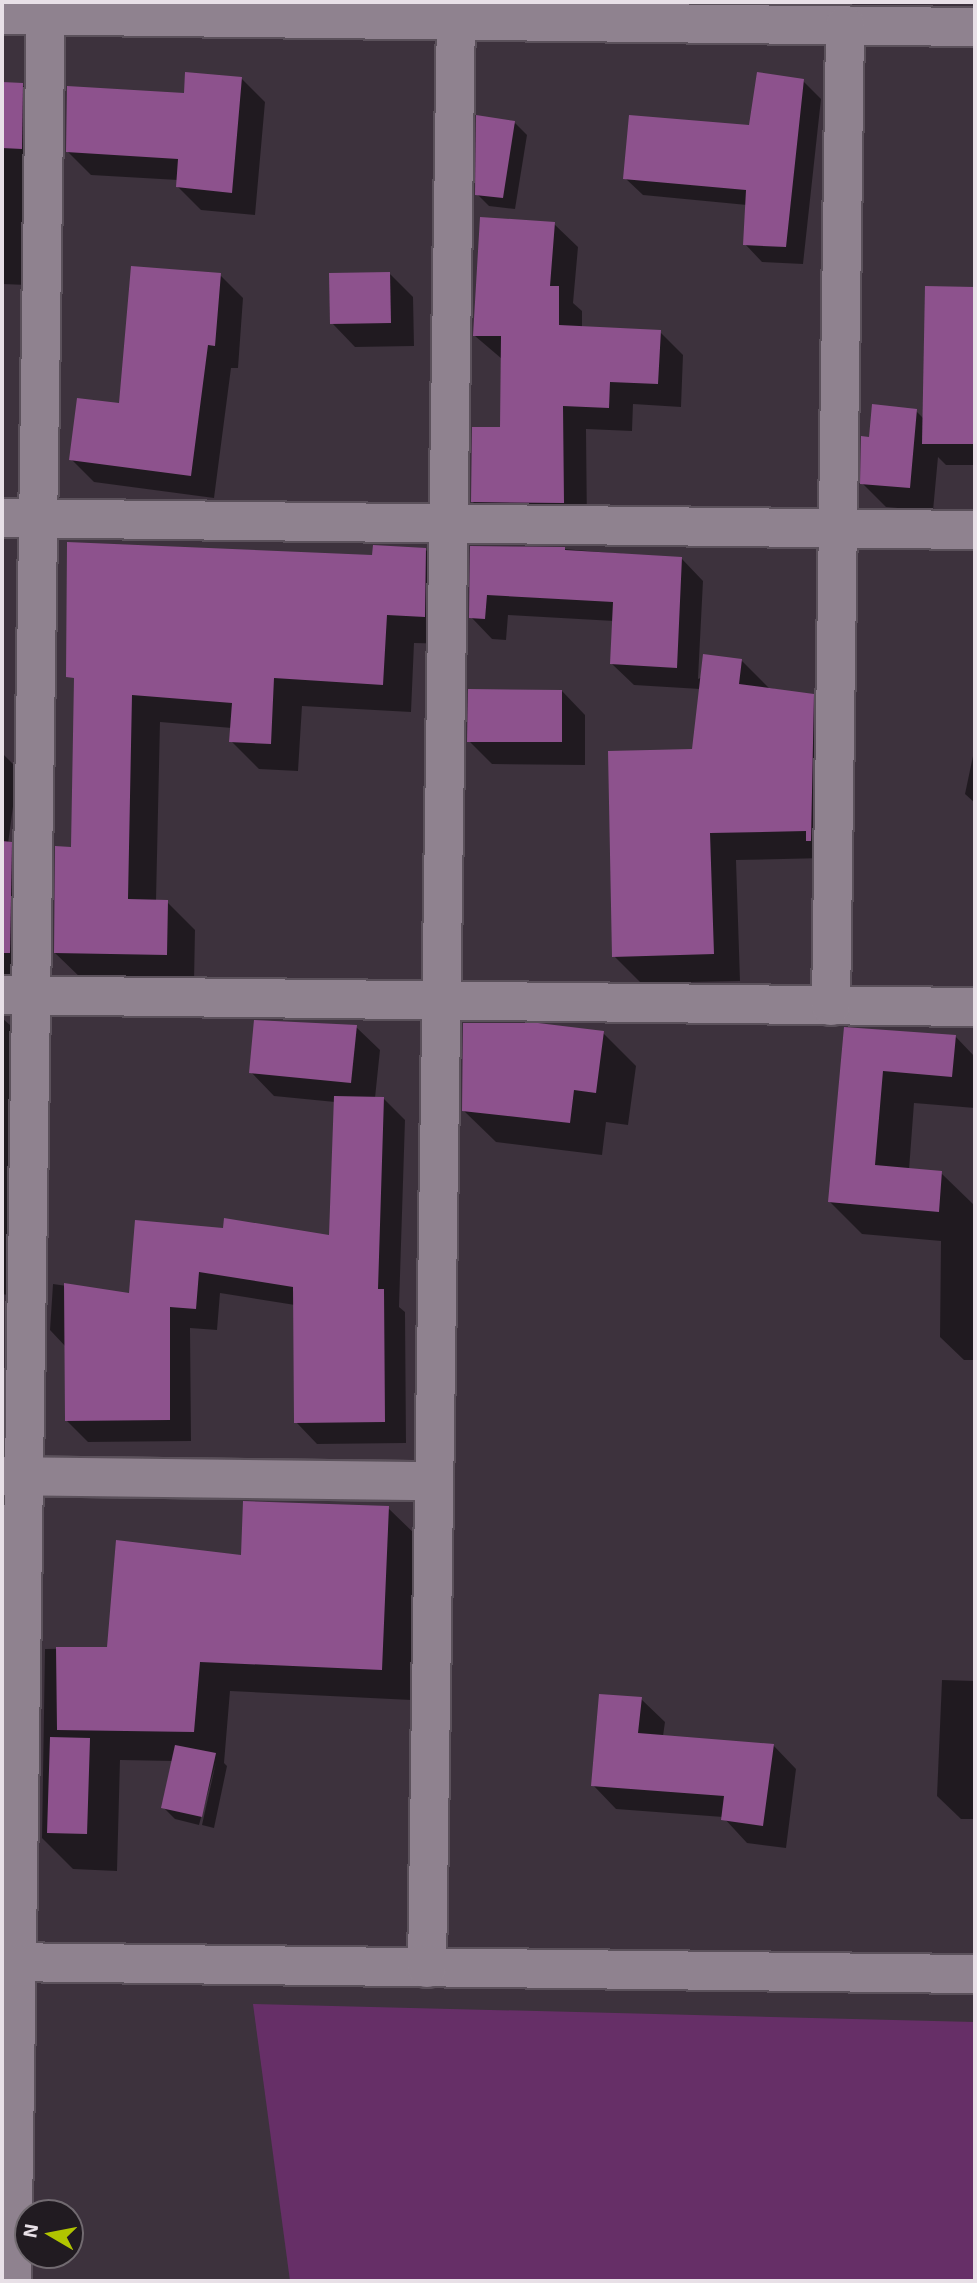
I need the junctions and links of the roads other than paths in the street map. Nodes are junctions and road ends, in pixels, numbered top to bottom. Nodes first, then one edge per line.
1 (46, 8) edge
2 (456, 11) edge
3 (2, 15) edge
4 (845, 25) junction
5 (975, 27) edge
6 (20, 518) edge
7 (449, 524) junction
8 (838, 528) junction
9 (975, 530) edge
10 (17, 995) edge
11 (441, 1000) junction
12 (831, 1006) junction
13 (975, 1007) edge
14 (13, 1476) edge
15 (434, 1481) junction
16 (9, 1962) edge
17 (428, 1968) junction
18 (975, 1974) edge
19 (12, 2281) edge

1 - 2 street
1 - 3 street
1 - 6 street
2 - 4 street
2 - 7 street
4 - 5 street
4 - 8 street
6 - 7 street
6 - 10 street
7 - 8 street
7 - 11 street
8 - 9 street
8 - 12 street
10 - 11 street
10 - 14 street
11 - 12 street
11 - 15 street
12 - 13 street
14 - 15 street
14 - 16 street
15 - 17 street
16 - 17 street
16 - 19 street
17 - 18 street

